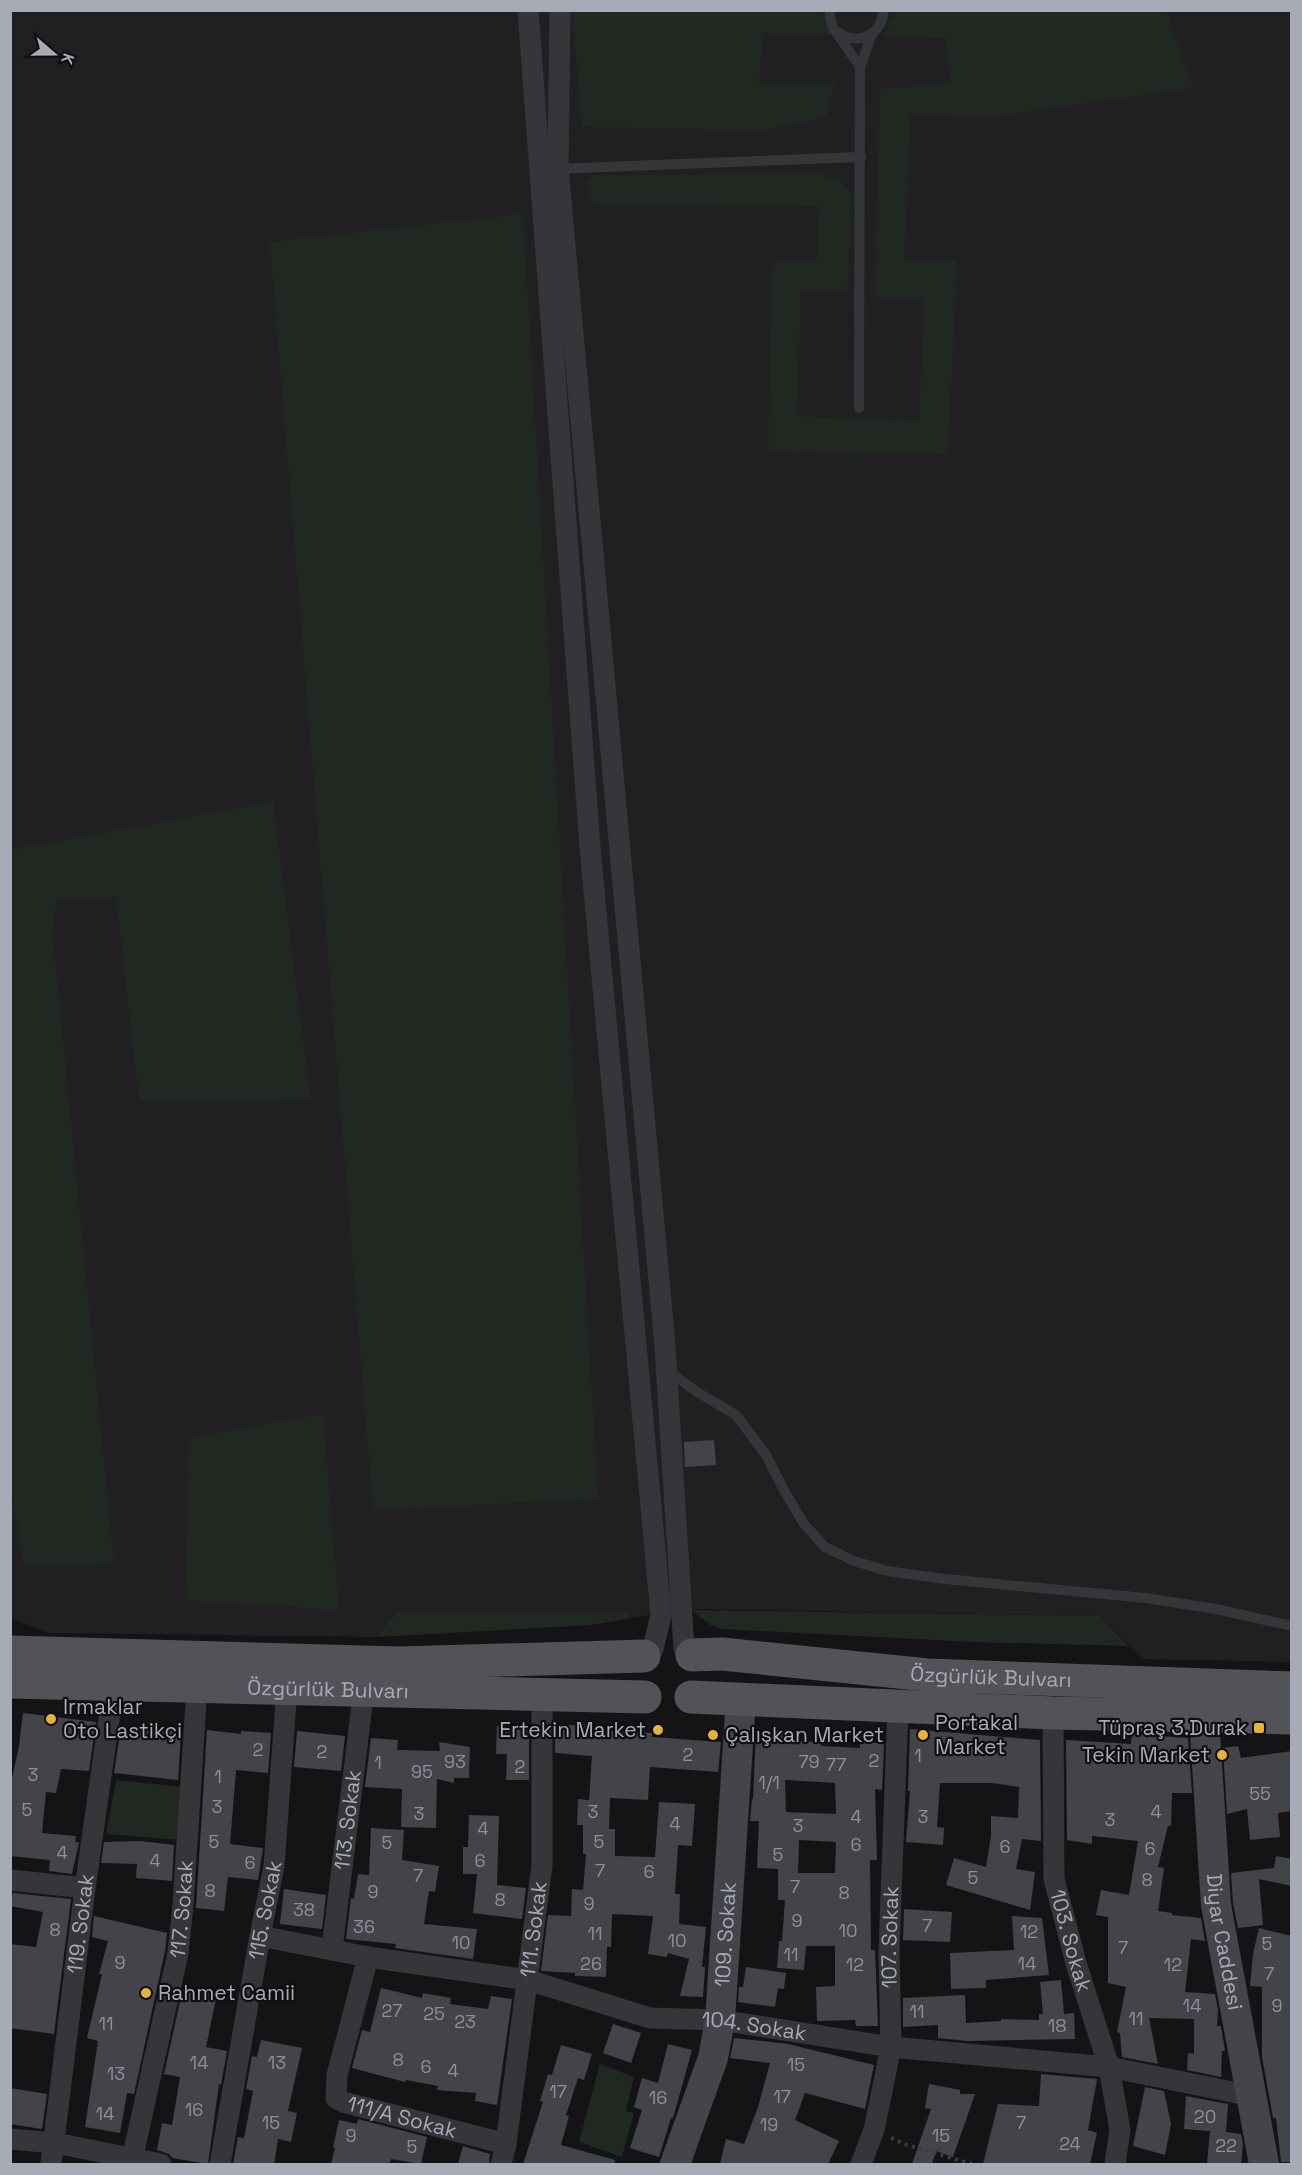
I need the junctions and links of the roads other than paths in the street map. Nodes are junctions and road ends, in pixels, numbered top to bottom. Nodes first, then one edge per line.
1 (528, 10) edge
2 (560, 10) edge
3 (829, 10) edge
4 (884, 10) edge
5 (838, 32) junction
6 (872, 34) junction
7 (861, 67) junction
8 (861, 157) junction
9 (549, 169) junction
10 (859, 408) dead end
11 (667, 1370) junction
12 (1292, 1626) edge
13 (668, 1652) junction
14 (12, 1679) edge
15 (114, 1684) junction
16 (197, 1687) junction
17 (287, 1688) junction
18 (1292, 1688) edge
19 (364, 1689) junction
20 (542, 1693) junction
21 (645, 1697) junction
22 (691, 1697) junction
23 (741, 1698) junction
24 (898, 1706) junction
25 (1053, 1713) junction
26 (1204, 1718) junction
27 (1292, 1718) edge
28 (10, 1880) edge
29 (85, 1888) junction
30 (260, 1936) junction
31 (332, 1949) junction
32 (368, 1957) junction
33 (528, 1980) junction
34 (720, 2020) junction
35 (891, 2047) junction
36 (1109, 2067) junction
37 (1252, 2096) junction
38 (10, 2139) edge
39 (55, 2143) junction
40 (503, 2154) edge
41 (132, 2162) edge
42 (51, 2164) edge
43 (161, 2164) edge
44 (220, 2164) edge
45 (675, 2164) edge
46 (861, 2164) edge
47 (1115, 2164) edge
48 (1264, 2164) edge

1 - 9 street
2 - 9 street
3 - 5 lane
4 - 6 lane
5 - 6 lane
5 - 7 lane
6 - 7 lane
7 - 8 lane
8 - 9 lane
8 - 10 lane
9 - 11 street
9 - 13 street
11 - 12 lane
11 - 13 street
13 - 14 main road, Özgürlük Bulvarı
13 - 18 main road, Özgürlük Bulvarı
13 - 21 main road
13 - 22 main road
14 - 15 main road, Özgürlük Bulvarı
15 - 16 main road, Özgürlük Bulvarı
15 - 29 street, 119. Sokak
16 - 17 main road, Özgürlük Bulvarı
16 - 41 street, 117. Sokak
17 - 19 main road, Özgürlük Bulvarı
17 - 30 street, 115. Sokak
19 - 20 main road, Özgürlük Bulvarı
19 - 31 street, 113. Sokak
20 - 21 main road, Özgürlük Bulvarı
20 - 33 street, 111. Sokak
21 - 22 main road
22 - 23 main road, Özgürlük Bulvarı
23 - 24 main road, Özgürlük Bulvarı
23 - 34 street, 109. Sokak
24 - 25 main road, Özgürlük Bulvarı
24 - 35 street, 107. Sokak
25 - 26 main road, Özgürlük Bulvarı
25 - 36 street, 103. Sokak
26 - 27 main road, Özgürlük Bulvarı
26 - 37 street, Diyar Caddesi
28 - 29 street
29 - 39 street, 119. Sokak
30 - 31 street, 104. Sokak
30 - 44 street, 115. Sokak
31 - 32 street, 104. Sokak
32 - 33 street, 104. Sokak
32 - 40 street, 111/A Sokak
33 - 34 street, 104. Sokak
33 - 40 street, 111. Sokak
34 - 35 street, 104. Sokak
34 - 45 street, 109. Sokak
35 - 36 street, 104. Sokak
35 - 46 street, 107. Sokak
36 - 37 street, 104. Sokak
36 - 47 street, 103. Sokak
37 - 48 street, Diyar Caddesi
38 - 39 street
39 - 41 street
39 - 42 street, 119. Sokak
41 - 43 street

